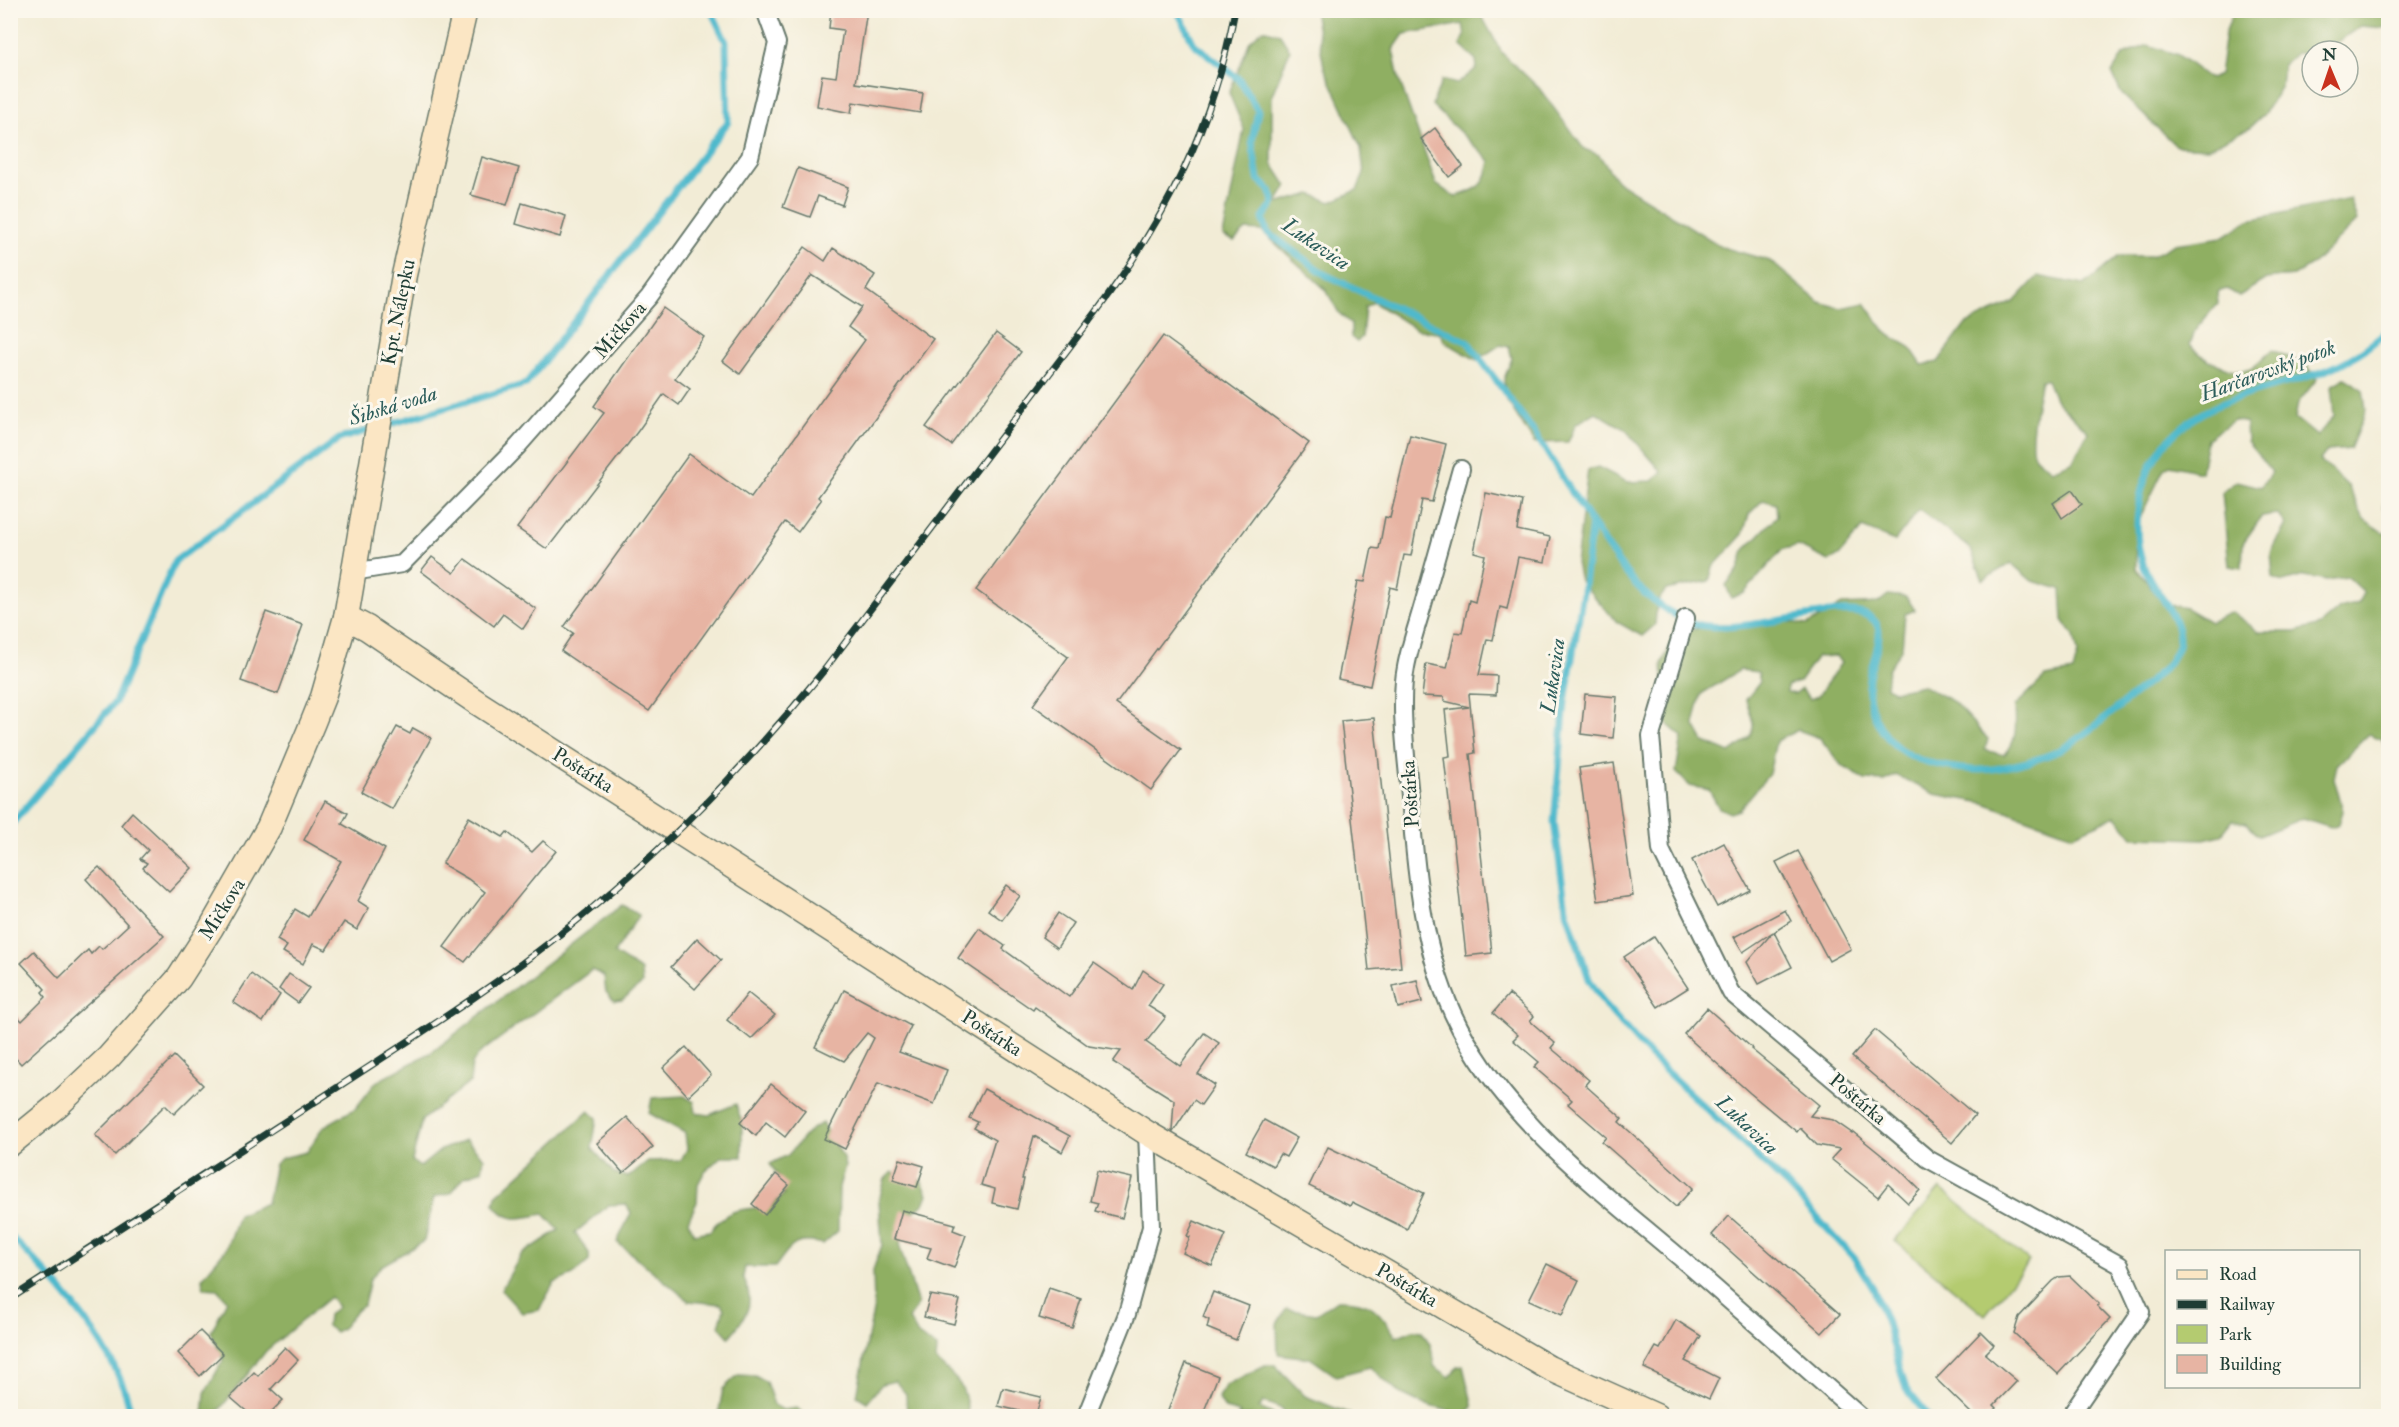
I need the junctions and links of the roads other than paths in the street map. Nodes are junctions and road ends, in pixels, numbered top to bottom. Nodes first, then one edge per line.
1 (465, 10) edge
2 (765, 10) edge
3 (1461, 469) dead end
4 (354, 572) junction
5 (346, 617) junction
6 (1686, 618) dead end
7 (1148, 1133) junction
8 (10, 1144) edge
9 (1086, 1416) edge
10 (1656, 1416) edge
11 (1860, 1416) edge
12 (2070, 1416) edge

1 - 4 street, Kpt. Nálepku
2 - 4 street, Mičkova
3 - 11 street, Poštárka
4 - 5 street, Kpt. Nálepku
5 - 7 street, Poštárka
5 - 8 street, Mičkova
6 - 12 street, Poštárka
7 - 9 street
7 - 10 street, Poštárka

